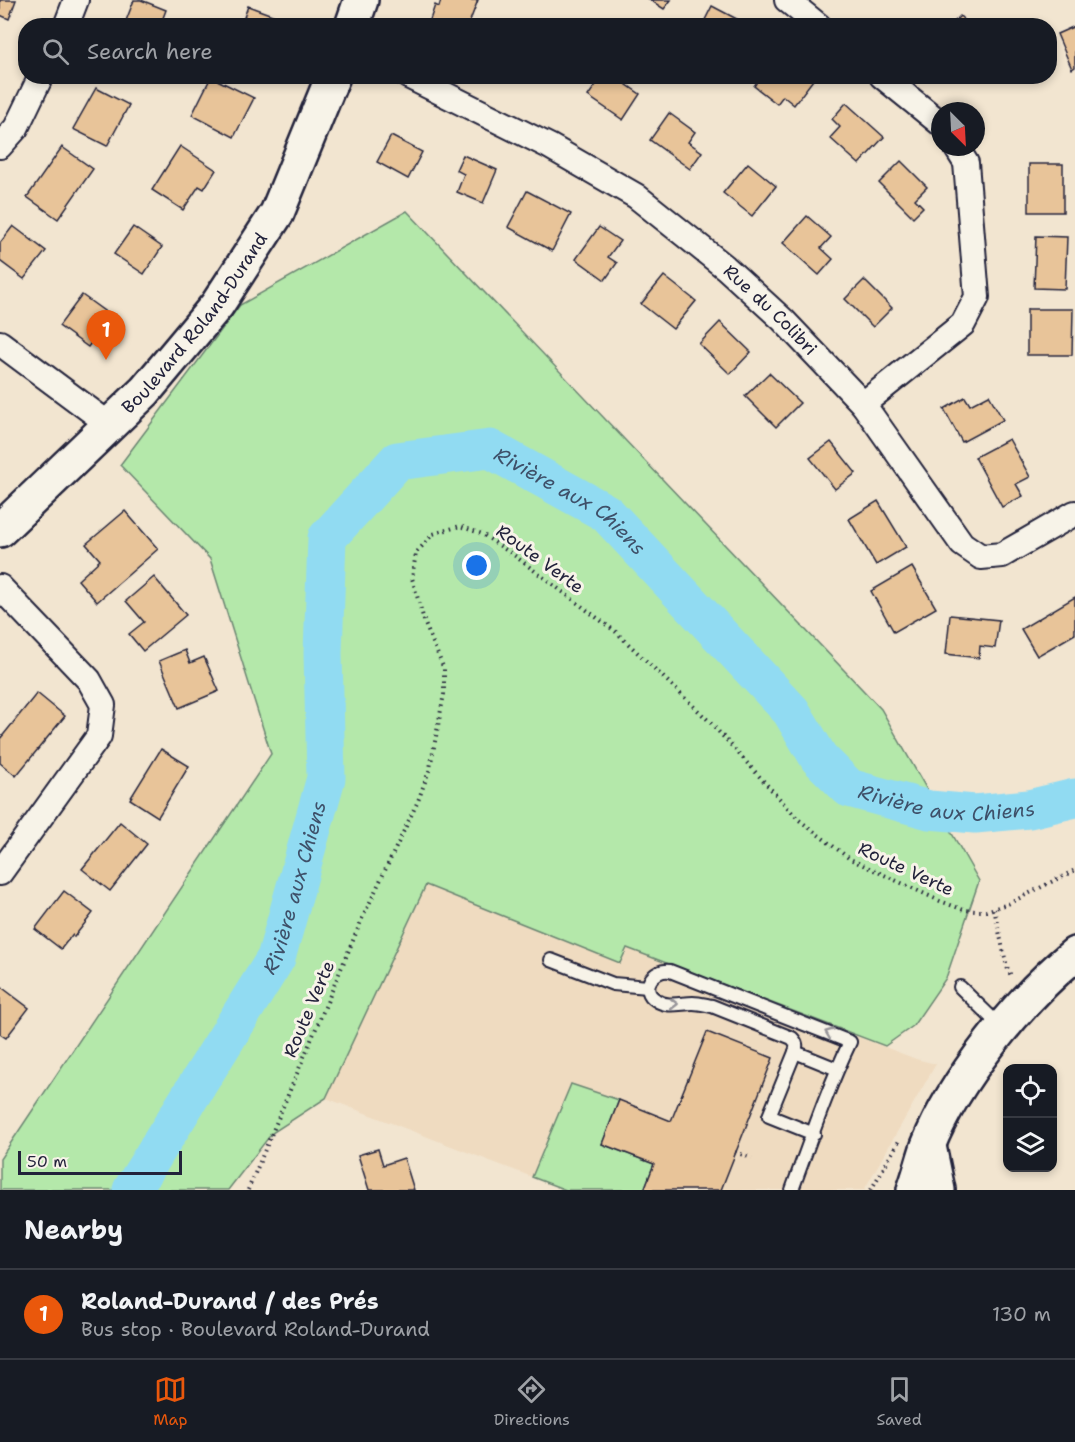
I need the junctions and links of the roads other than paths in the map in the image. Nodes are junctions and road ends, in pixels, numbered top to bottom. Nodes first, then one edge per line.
1 (76, 0) edge
2 (361, 0) edge
3 (787, 0) edge
4 (69, 18) edge
5 (355, 18) edge
6 (809, 18) edge
7 (37, 84) edge
8 (330, 84) edge
9 (424, 84) edge
10 (892, 84) edge
11 (931, 116) edge
12 (0, 146) edge
13 (962, 156) edge
14 (0, 343) edge
15 (863, 404) junction
16 (110, 425) junction
17 (1075, 513) edge
18 (0, 530) edge
19 (0, 587) edge
20 (0, 873) edge
21 (1075, 954) edge
22 (551, 960) dead end
23 (648, 987) junction
24 (960, 987) dead end
25 (1003, 1028) junction
26 (795, 1052) junction
27 (837, 1069) junction
28 (814, 1134) junction
29 (928, 1146) junction
30 (792, 1190) edge
31 (897, 1190) edge
32 (914, 1190) edge
33 (938, 1190) edge

1 - 4 street
2 - 5 main road
3 - 6 street
7 - 12 street
8 - 16 main road, Boulevard Roland-Durand
9 - 15 street, Rue du Colibri
10 - 11 street
13 - 15 street
14 - 16 street
15 - 17 street, Rue du Colibri
16 - 18 main road, Boulevard Roland-Durand
19 - 20 street
21 - 25 main road
22 - 23 lane
23 -> 26 lane
27 -> 23 lane
24 - 25 lane
25 - 29 main road
26 - 27 lane
26 - 28 lane
27 - 28 lane
28 - 30 lane
29 - 31 main road
29 - 32 main road
29 - 33 main road

